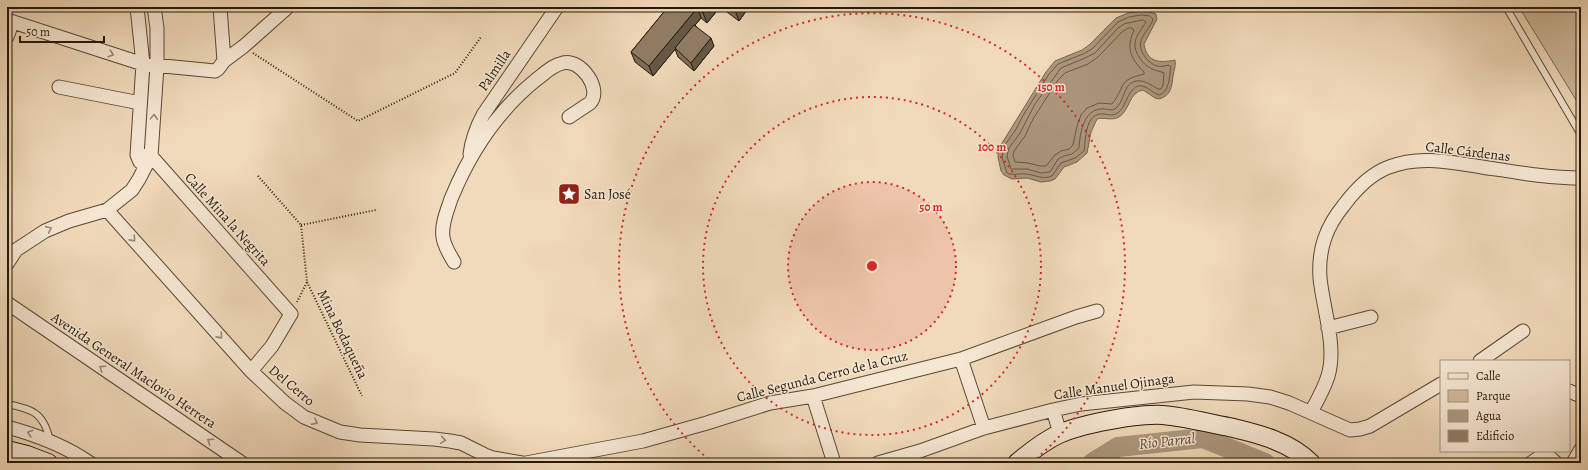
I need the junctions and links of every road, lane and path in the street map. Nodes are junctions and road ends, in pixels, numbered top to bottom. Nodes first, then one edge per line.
1 (137, 7) edge
2 (154, 7) edge
3 (220, 7) edge
4 (288, 7) edge
5 (557, 7) edge
6 (1506, 7) edge
7 (9, 22) edge
8 (7, 37) edge
9 (481, 37) dead end
10 (244, 46) junction
11 (143, 64) junction
12 (223, 64) junction
13 (156, 66) junction
14 (59, 87) dead end
15 (140, 103) junction
16 (569, 117) dead end
17 (1581, 135) edge
18 (137, 155) junction
19 (151, 156) junction
20 (470, 157) junction
21 (143, 171) junction
22 (258, 176) dead end
23 (1581, 178) edge
24 (107, 210) junction
25 (376, 210) dead end
26 (301, 225) junction
27 (11, 247) edge
28 (454, 262) dead end
29 (7, 264) edge
30 (307, 282) junction
31 (7, 303) edge
32 (1098, 311) dead end
33 (291, 314) junction
34 (1371, 317) dead end
35 (1328, 328) junction
36 (1524, 331) dead end
37 (961, 359) junction
38 (1485, 360) edge
39 (251, 371) junction
40 (1440, 385) edge
41 (1570, 391) edge
42 (362, 396) dead end
43 (814, 396) junction
44 (1581, 396) edge
45 (7, 404) edge
46 (1053, 410) junction
47 (1311, 412) junction
48 (7, 427) edge
49 (984, 428) junction
50 (1060, 433) junction
51 (50, 441) junction
52 (1581, 449) edge
53 (7, 450) edge
54 (920, 451) junction
55 (1544, 452) edge
56 (48, 463) edge
57 (90, 463) edge
58 (242, 463) edge
59 (522, 463) edge
60 (526, 463) edge
61 (834, 463) edge
62 (878, 463) edge
63 (905, 463) edge
64 (1017, 463) edge
65 (1163, 463) edge
66 (1191, 463) edge
67 (1311, 463) edge
68 (1532, 463) edge
69 (1556, 463) edge
70 (1572, 463) edge

1 - 11 street
2 - 13 street
3 - 12 street
4 - 10 street
5 - 20 street, Palmilla
6 - 17 lane
7 - 8 street
7 -> 11 street
9 - 10 path
10 - 12 street
11 - 13 street
11 - 15 street
12 - 13 street
19 -> 13 street
14 - 15 street
15 - 18 street
16 - 20 street
18 - 19 street
18 - 21 street
19 - 21 street
19 - 33 street, Calle Mina la Negrita
20 - 28 street
21 - 24 street
22 - 26 path
23 - 35 street, Calle Cárdenas
27 -> 24 street
24 -> 39 street, Del Cerro
25 - 26 path
26 - 30 path
27 - 29 street
30 - 33 path
30 - 42 path, Mina Bodaqueña
58 -> 31 street, Avenida General Maclovio Herrera
32 - 37 street, Calle Segunda Cerro de la Cruz
33 - 39 street
34 - 35 street
35 - 47 street, Calle Cárdenas
36 - 38 street
37 - 43 street, Calle Segunda Cerro de la Cruz
37 - 49 street
39 -> 59 street, Del Cerro
40 - 47 street, Calle Manuel Ojinaga
41 - 44 street
43 - 60 street, Calle Segunda Cerro de la Cruz
43 - 61 street
45 - 51 lane
46 - 47 street, Calle Manuel Ojinaga
46 - 49 street, Calle Manuel Ojinaga
46 - 50 street
51 -> 48 street
49 - 54 street, Calle Manuel Ojinaga
50 - 64 main road
50 - 67 main road
51 - 57 street
52 - 70 street
53 - 56 main road
54 - 62 street, Calle Manuel Ojinaga
54 - 63 street
55 - 68 street
55 - 69 street
65 - 66 path

